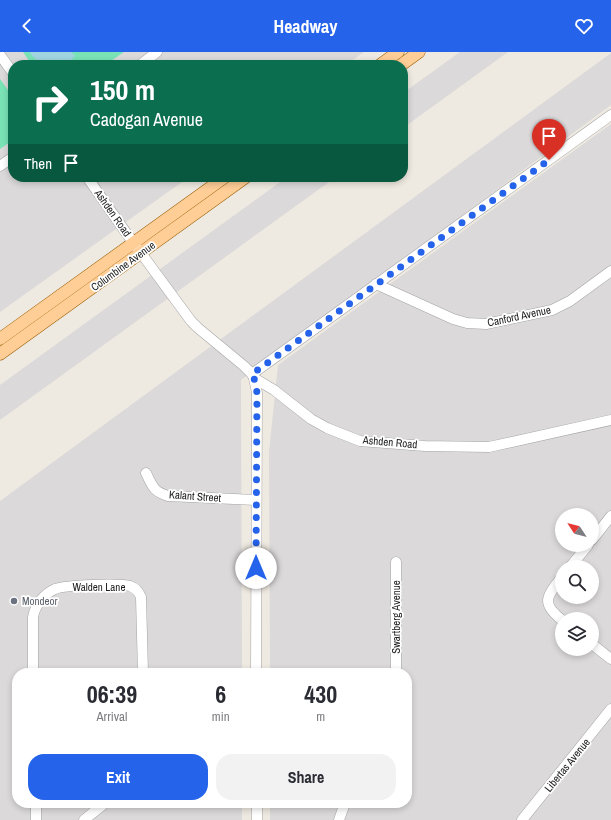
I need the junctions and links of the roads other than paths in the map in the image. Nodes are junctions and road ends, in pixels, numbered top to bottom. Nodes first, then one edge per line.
1 (158, 52) edge
2 (398, 52) edge
3 (419, 52) edge
4 (0, 55) edge
5 (147, 60) edge
6 (387, 60) edge
7 (408, 60) edge
8 (8, 66) edge
9 (611, 115) edge
10 (91, 182) edge
11 (218, 182) edge
12 (239, 182) edge
13 (134, 243) junction
14 (141, 253) junction
15 (611, 271) edge
16 (376, 284) junction
17 (8, 338) edge
18 (0, 354) edge
19 (253, 376) junction
20 (611, 420) edge
21 (146, 473) dead end
22 (256, 500) junction
23 (611, 516) edge
24 (599, 531) edge
25 (582, 552) edge
26 (576, 560) edge
27 (396, 562) dead end
28 (555, 586) edge
29 (555, 615) edge
30 (599, 650) edge
31 (611, 659) edge
32 (33, 668) edge
33 (143, 668) edge
34 (256, 668) edge
35 (396, 668) edge
36 (611, 709) edge
37 (36, 808) edge
38 (99, 808) edge
39 (257, 808) edge
40 (343, 808) edge
41 (36, 820) edge
42 (84, 820) edge
43 (258, 820) edge
44 (339, 820) edge
45 (522, 820) edge

1 - 5 street
2 - 6 main road
3 - 7 main road
4 - 8 street
9 - 16 street
10 - 13 street, Ashden Road
11 - 13 main road, Columbine Avenue
12 - 14 main road, Columbine Avenue
13 - 14 street, Ashden Road
13 - 17 main road, Columbine Avenue
14 - 17 main road, Columbine Avenue
14 - 19 street, Ashden Road
15 - 16 street, Canford Avenue
16 - 19 street
17 - 18 main road, Columbine Avenue
19 - 20 street, Ashden Road
19 - 22 street
21 - 22 street, Kalant Street
22 - 34 street
23 - 24 street
25 - 26 street
27 - 35 street, Swartberg Avenue
28 - 29 street
30 - 31 street
32 - 33 street, Walden Lane
36 - 45 street, Libertas Avenue
37 - 41 street
38 - 42 street
39 - 43 street
40 - 44 street

